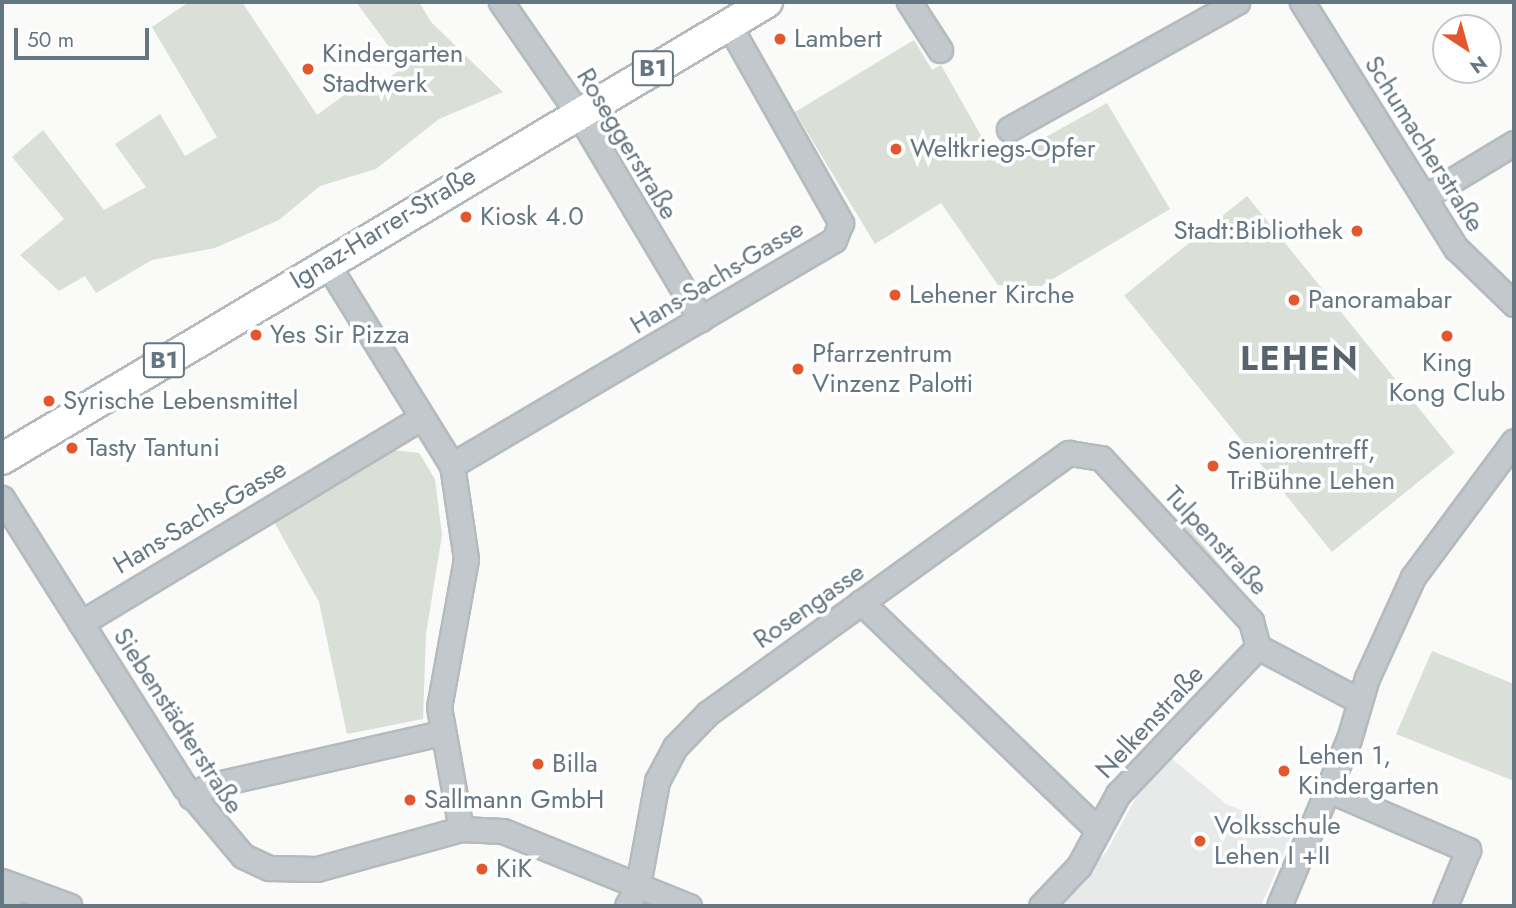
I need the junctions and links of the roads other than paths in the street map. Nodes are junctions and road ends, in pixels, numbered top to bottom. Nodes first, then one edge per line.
1 (501, 2) edge
2 (767, 2) edge
3 (909, 2) edge
4 (1237, 2) edge
5 (1302, 2) edge
6 (729, 24) junction
7 (940, 50) dead end
8 (578, 113) junction
9 (1009, 130) dead end
10 (1514, 143) edge
11 (1426, 196) junction
12 (326, 262) junction
13 (1514, 304) edge
14 (701, 319) junction
15 (422, 416) junction
16 (1514, 440) edge
17 (1101, 458) joint
18 (2, 459) edge
19 (452, 465) junction
20 (2, 498) edge
21 (861, 602) junction
22 (81, 623) junction
23 (1258, 647) junction
24 (1358, 700) junction
25 (441, 733) junction
26 (1326, 789) junction
27 (191, 797) junction
28 (461, 829) junction
29 (1098, 830) junction
30 (10, 884) edge
31 (638, 885) junction
32 (2, 905) edge
33 (70, 906) edge
34 (627, 906) edge
35 (689, 906) edge
36 (1041, 906) edge
37 (1279, 906) edge
38 (1445, 906) edge

1 - 8 street, Roseggerstraße
2 - 6 main road, Ignaz-Harrer-Straße / B1
3 - 7 street
4 - 9 street
5 - 11 street, Schumacherstraße
6 - 8 main road, Ignaz-Harrer-Straße / B1
6 - 14 street, Hans-Sachs-Gasse
8 - 12 main road, Ignaz-Harrer-Straße / B1
8 - 14 street, Roseggerstraße
10 - 11 street
11 - 13 street, Schumacherstraße
12 - 15 street
12 - 18 main road, Ignaz-Harrer-Straße / B1
14 - 19 street, Hans-Sachs-Gasse
15 - 19 street
15 - 22 street, Hans-Sachs-Gasse
16 - 24 street
17 - 21 street, Rosengasse
17 - 23 street, Tulpenstraße
19 - 25 street
20 - 22 street, Siebenstädterstraße
21 - 29 street
21 - 31 street, Rosengasse
22 - 27 street, Siebenstädterstraße
23 - 24 street
23 - 29 street, Nelkenstraße
24 - 26 street
25 - 27 street
25 - 28 street
26 - 37 street
26 - 38 street
27 - 28 street, Siebenstädterstraße
28 - 31 street, Siebenstädterstraße
29 - 36 street, Nelkenstraße
30 - 32 street
30 - 33 street
31 - 34 street, Rosengasse
31 - 35 street, Siebenstädterstraße

